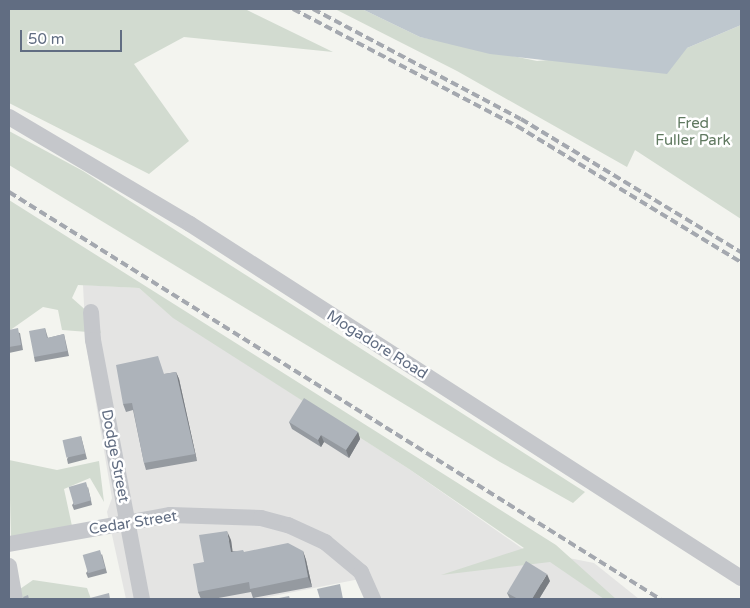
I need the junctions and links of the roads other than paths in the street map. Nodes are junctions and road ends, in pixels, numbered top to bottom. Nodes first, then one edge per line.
1 (9, 117) edge
2 (91, 312) dead end
3 (127, 522) junction
4 (9, 544) edge
5 (9, 566) edge
6 (741, 578) edge
7 (15, 599) edge
8 (142, 599) edge
9 (373, 599) edge

1 - 6 street, Mogadore Road
2 - 3 street, Dodge Street
3 - 4 street, Cedar Street
3 - 8 street, Dodge Street
3 - 9 street, Cedar Street
5 - 7 street

